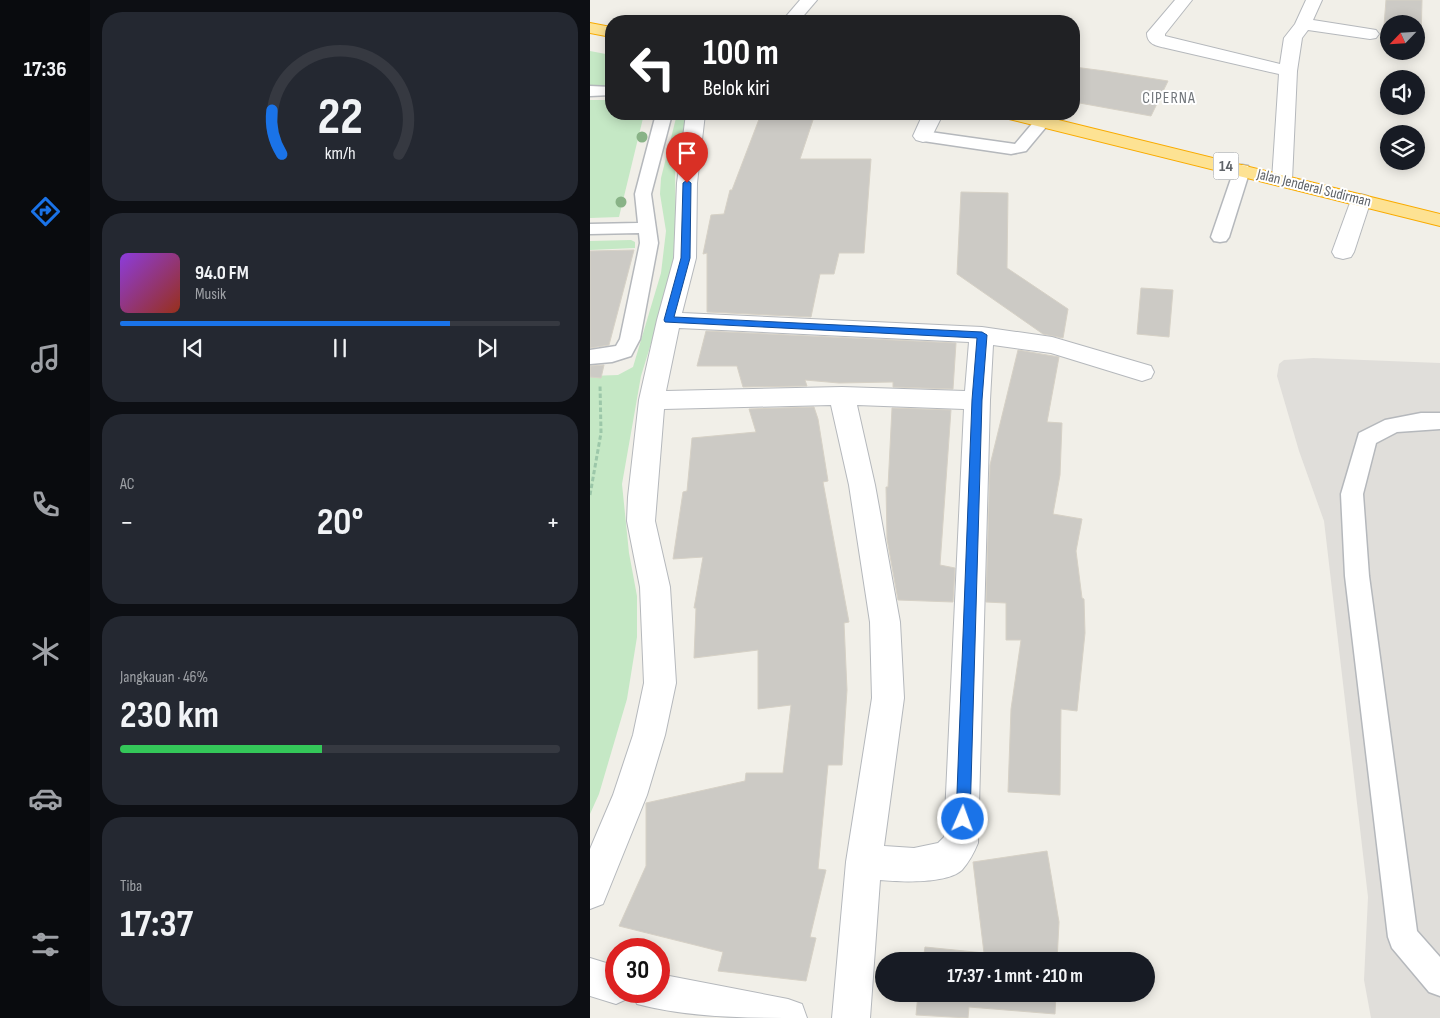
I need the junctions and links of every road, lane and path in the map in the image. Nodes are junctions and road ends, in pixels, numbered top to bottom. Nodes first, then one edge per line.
1 (809, 0) edge
2 (1184, 0) edge
3 (1314, 0) edge
4 (795, 15) edge
5 (1303, 24) junction
6 (590, 28) edge
7 (605, 31) edge
8 (1370, 34) dead end
9 (1288, 71) junction
10 (590, 91) edge
11 (605, 91) edge
12 (662, 120) edge
13 (694, 120) edge
14 (931, 120) edge
15 (1039, 120) edge
16 (1043, 121) junction
17 (924, 136) joint
18 (1242, 170) junction
19 (1282, 180) junction
20 (1361, 200) junction
21 (1440, 220) edge
22 (647, 228) junction
23 (590, 229) edge
24 (1220, 237) dead end
25 (1343, 252) dead end
26 (669, 320) junction
27 (982, 335) junction
28 (594, 357) edge
29 (1142, 372) dead end
30 (842, 396) junction
31 (652, 400) junction
32 (977, 400) junction
33 (1440, 420) edge
34 (590, 495) edge
35 (864, 862) junction
36 (590, 891) edge
37 (590, 976) edge
38 (605, 981) edge
39 (1440, 982) edge
40 (670, 995) edge
41 (788, 1018) edge
42 (851, 1018) edge

1 - 4 street
2 - 9 street
3 - 5 street
5 - 8 street
5 - 9 street
6 - 7 highway
9 - 19 street
10 - 11 lane
12 - 22 lane
13 - 26 street
14 - 17 street
15 - 16 highway, Jalan Jenderal Sudirman / 14
16 - 17 lane
16 - 18 highway, Jalan Jenderal Sudirman / 14
18 - 19 highway, Jalan Jenderal Sudirman / 14
18 - 24 lane
19 - 20 highway, Jalan Jenderal Sudirman / 14
20 - 21 highway, Jalan Jenderal Sudirman / 14
20 - 25 street
22 - 23 lane
22 - 28 lane
26 - 27 street
26 - 31 street
27 - 29 street
27 - 32 street
28 - 34 path
30 - 31 street
30 - 32 street
30 - 35 street
31 - 36 street
32 - 35 street
33 - 39 lane
35 - 42 street
37 - 38 street
40 - 41 street

